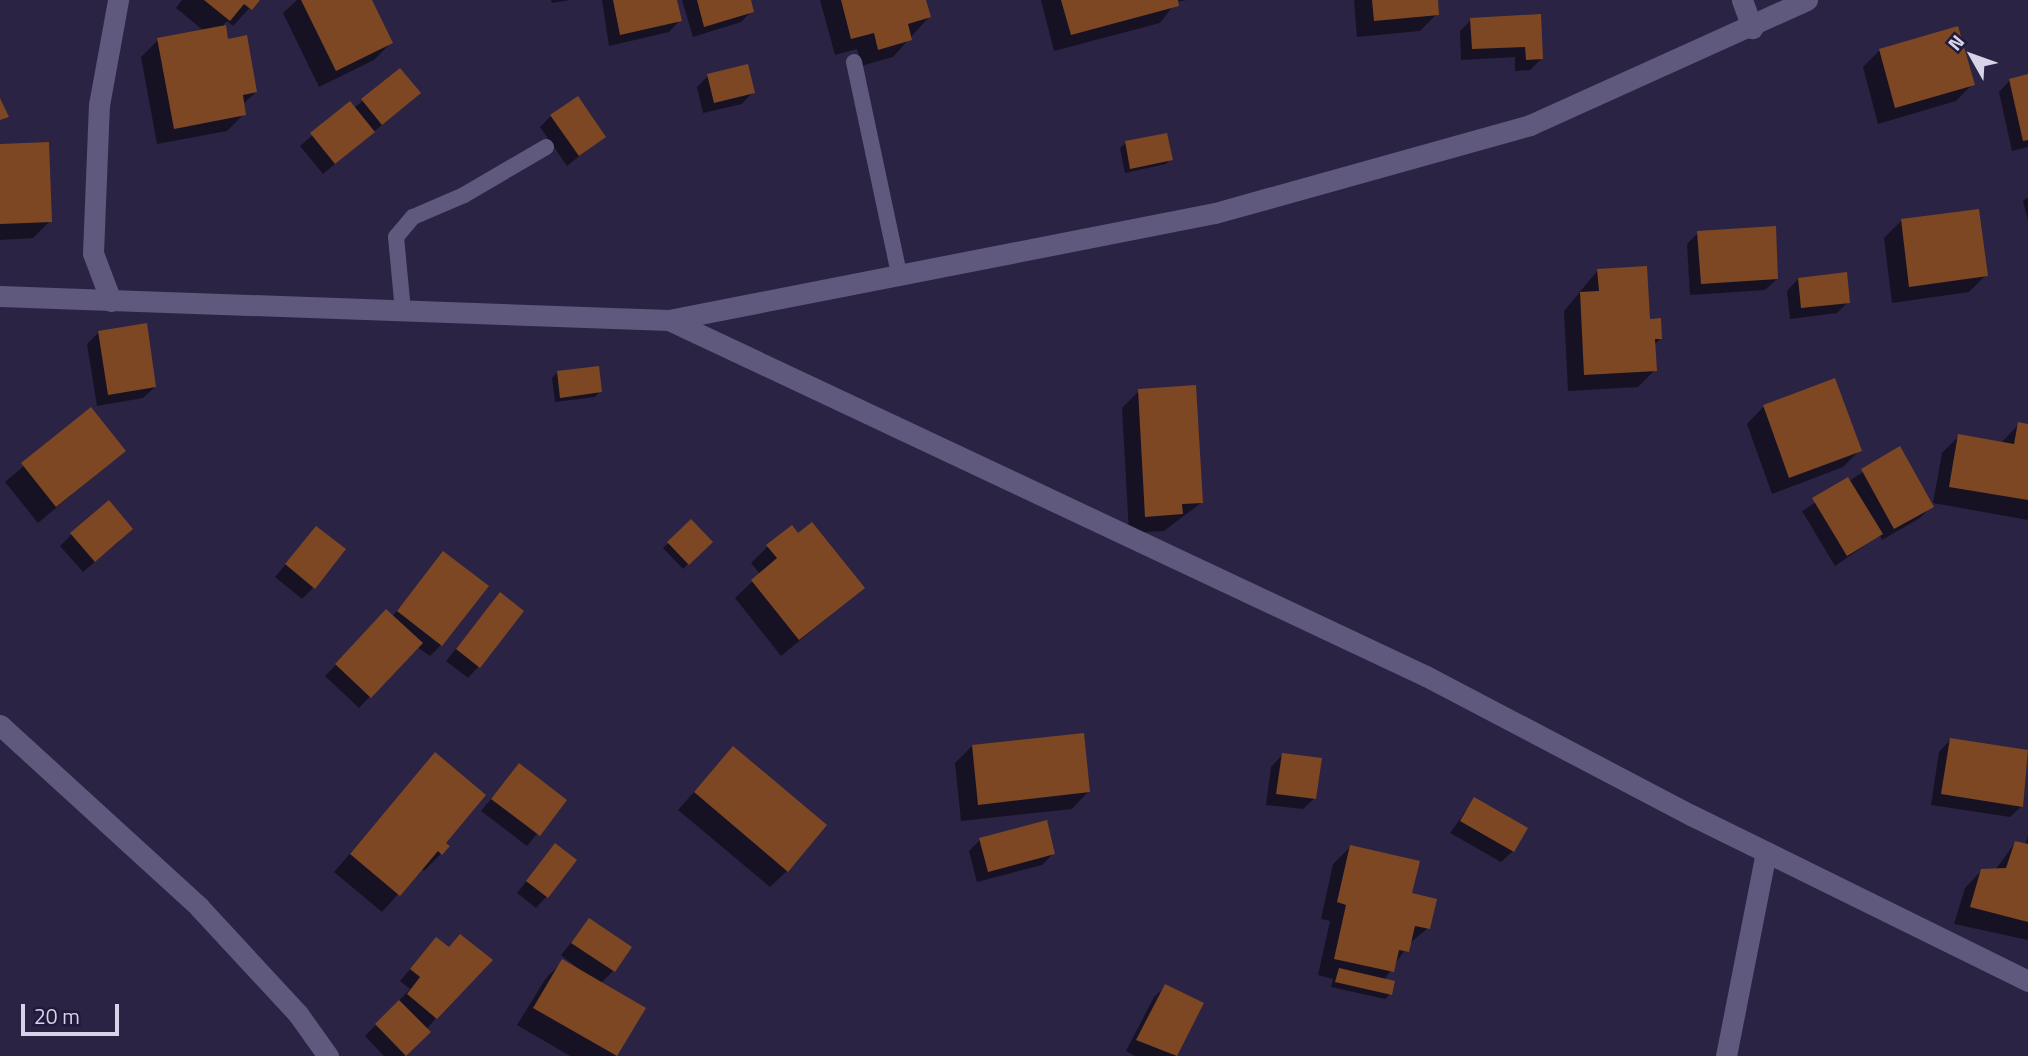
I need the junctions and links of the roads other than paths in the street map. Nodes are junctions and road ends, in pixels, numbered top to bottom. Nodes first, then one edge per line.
1 (118, 0) edge
2 (1742, 0) edge
3 (1807, 0) edge
4 (1752, 28) junction
5 (854, 62) dead end
6 (546, 147) dead end
7 (899, 273) junction
8 (0, 296) edge
9 (111, 301) junction
10 (403, 311) junction
11 (670, 320) junction
12 (0, 725) edge
13 (1766, 852) junction
14 (2028, 981) edge
15 (328, 1056) edge
16 (1727, 1056) edge

1 - 9 street
2 - 4 street
3 - 4 street
4 - 7 street
5 - 7 lane
6 - 10 lane
7 - 11 street
8 - 9 street
9 - 10 street
10 - 11 street
11 - 13 street
12 - 15 street
13 - 14 street
13 - 16 street

